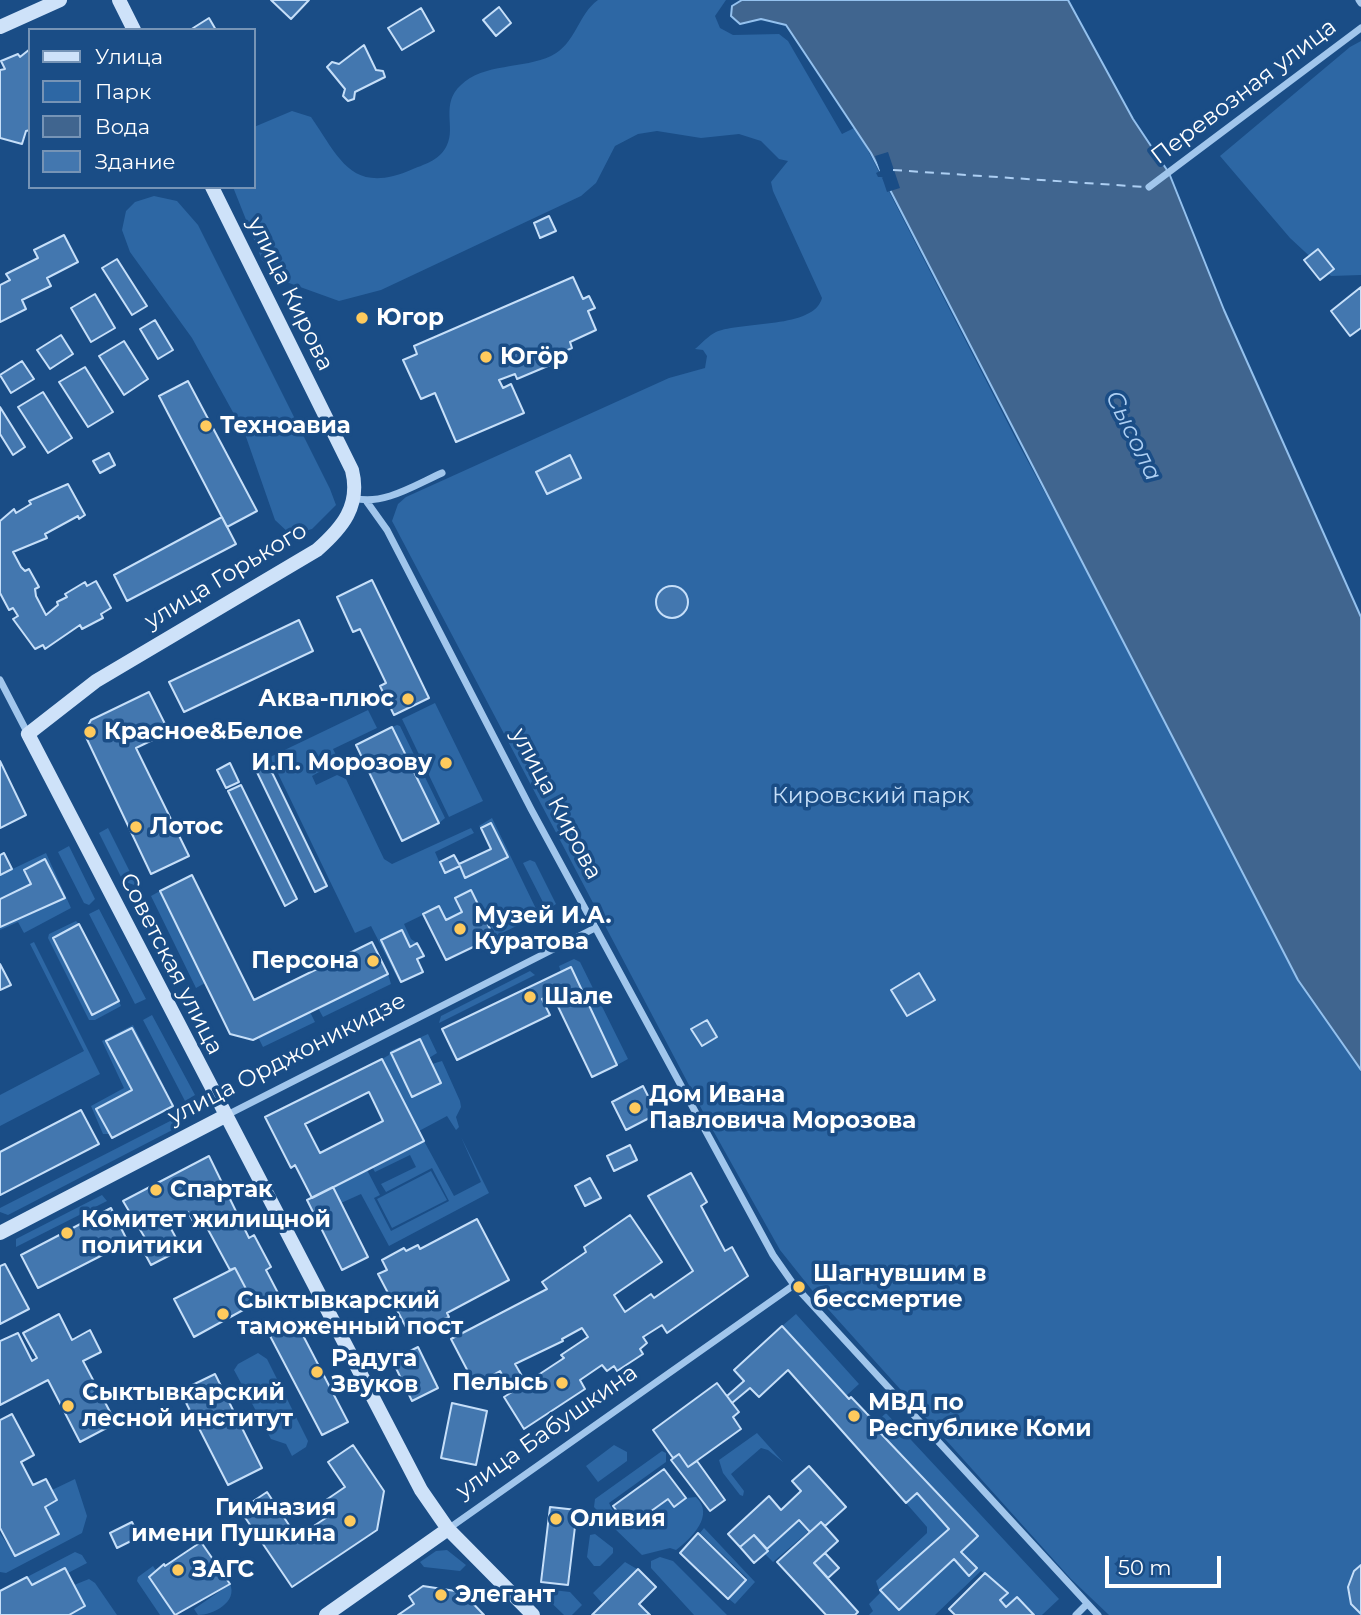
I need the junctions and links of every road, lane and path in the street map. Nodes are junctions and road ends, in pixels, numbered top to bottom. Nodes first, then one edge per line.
1 (60, 0) edge
2 (119, 0) edge
3 (0, 27) edge
4 (133, 28) edge
5 (1361, 28) edge
6 (1149, 187) dead end
7 (213, 189) edge
8 (442, 473) dead end
9 (360, 500) junction
10 (0, 680) edge
11 (28, 734) junction
12 (595, 928) junction
13 (225, 1116) junction
14 (0, 1233) edge
15 (794, 1285) junction
16 (448, 1530) junction
17 (1086, 1605) junction
18 (326, 1615) edge
19 (533, 1615) edge
20 (1076, 1615) edge
21 (1097, 1615) edge

1 - 3 street
2 - 4 street
5 - 6 street, Перевозная улица
7 - 9 street, улица Кирова
8 - 9 street
9 - 11 street, улица Горького
9 - 12 street, улица Кирова
10 - 11 street, Советская улица
11 - 13 street, Советская улица
12 - 13 street, улица Орджоникидзе
12 - 15 street, улица Кирова
13 - 14 street, улица Орджоникидзе
13 - 16 street, Советская улица
15 - 16 street, улица Бабушкина
15 - 17 street, улица Кирова
16 - 18 street, улица Бабушкина
16 - 19 street, Советская улица
17 - 20 street
17 - 21 street, улица Кирова

